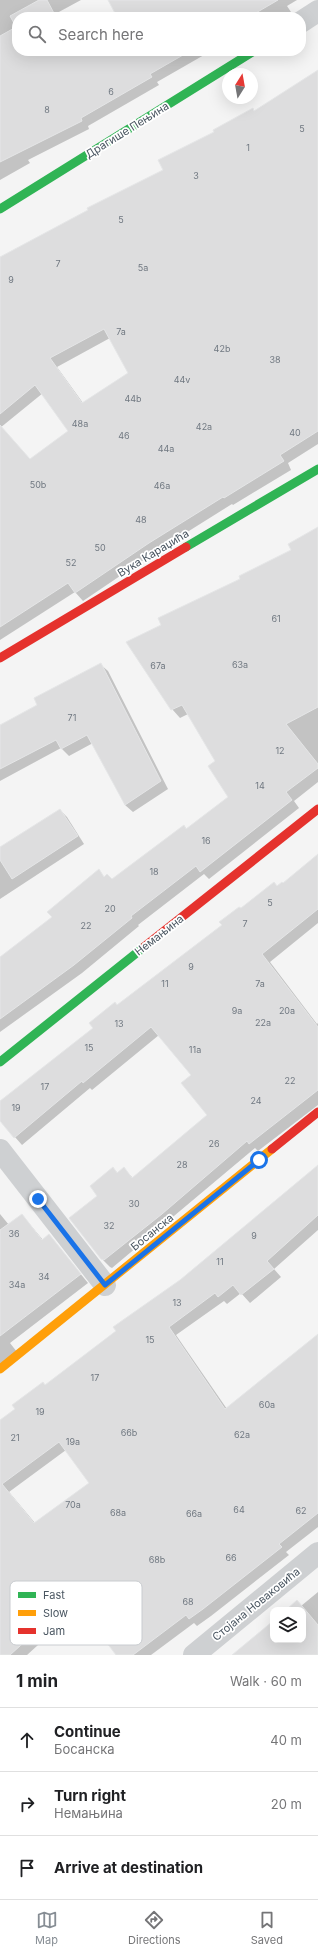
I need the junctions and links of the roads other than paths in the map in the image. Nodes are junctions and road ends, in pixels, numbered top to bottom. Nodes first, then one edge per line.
1 (318, 11) edge
2 (306, 19) edge
3 (246, 56) edge
4 (0, 209) edge
5 (318, 469) edge
6 (0, 658) edge
7 (318, 809) edge
8 (0, 1062) edge
9 (318, 1112) edge
10 (0, 1150) edge
11 (105, 1285) junction
12 (0, 1369) edge
13 (318, 1553) edge
14 (194, 1655) edge

1 - 2 street
3 - 4 street, Драгише Пењина
5 - 6 street, Вука Караџића
7 - 8 street, Немањина
9 - 11 street, Босанска
10 - 11 street
11 - 12 street, Босанска
13 - 14 street, Стојана Новаковића

